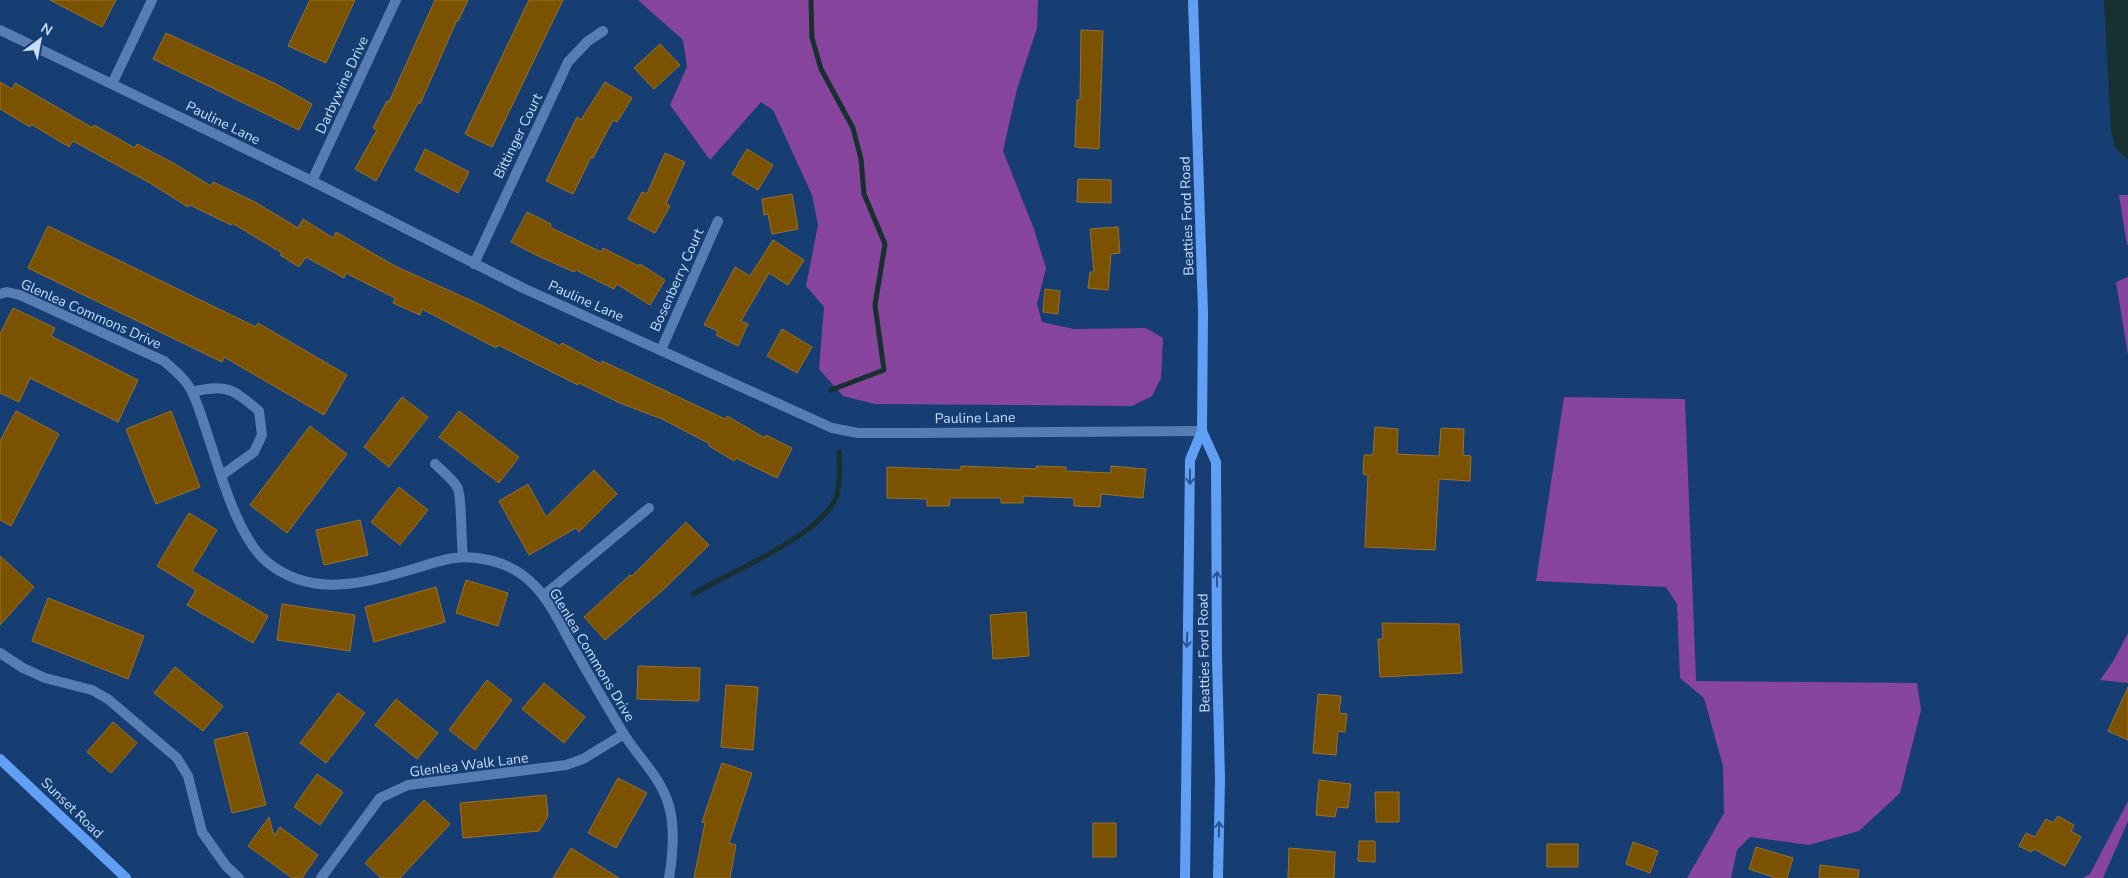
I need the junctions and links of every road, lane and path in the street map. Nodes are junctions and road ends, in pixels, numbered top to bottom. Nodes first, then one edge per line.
1 (152, 0) edge
2 (396, 0) edge
3 (1194, 0) edge
4 (0, 30) edge
5 (603, 31) dead end
6 (112, 84) junction
7 (312, 181) junction
8 (718, 221) dead end
9 (474, 264) junction
10 (0, 294) edge
11 (661, 350) junction
12 (192, 392) junction
13 (1202, 431) junction
14 (435, 464) dead end
15 (222, 475) junction
16 (649, 508) dead end
17 (463, 556) junction
18 (542, 596) junction
19 (0, 653) edge
20 (624, 734) junction
21 (0, 759) edge
22 (126, 878) edge
23 (238, 878) edge
24 (321, 878) edge
25 (668, 878) edge
26 (1185, 878) edge
27 (1218, 878) edge

1 - 6 street
2 - 7 street, Darbywine Drive
3 - 13 main road, Beatties Ford Road
4 - 6 street, Pauline Lane
5 - 9 street, Bittinger Court
6 - 7 street, Pauline Lane
7 - 9 street, Pauline Lane
8 - 11 street, Bosenberry Court
9 - 11 street, Pauline Lane
10 - 12 street, Glenlea Commons Drive
11 - 13 street, Pauline Lane
12 - 15 street, Glenlea Commons Drive
12 - 15 street
13 -> 26 main road, Beatties Ford Road
27 -> 13 main road, Beatties Ford Road
14 - 17 street
15 - 17 street, Glenlea Commons Drive
16 - 18 street
17 - 18 street, Glenlea Commons Drive
18 - 20 street, Glenlea Commons Drive
19 - 23 street
20 - 24 street, Glenlea Walk Lane
20 - 25 street, Glenlea Commons Drive
21 - 22 main road, Sunset Road

